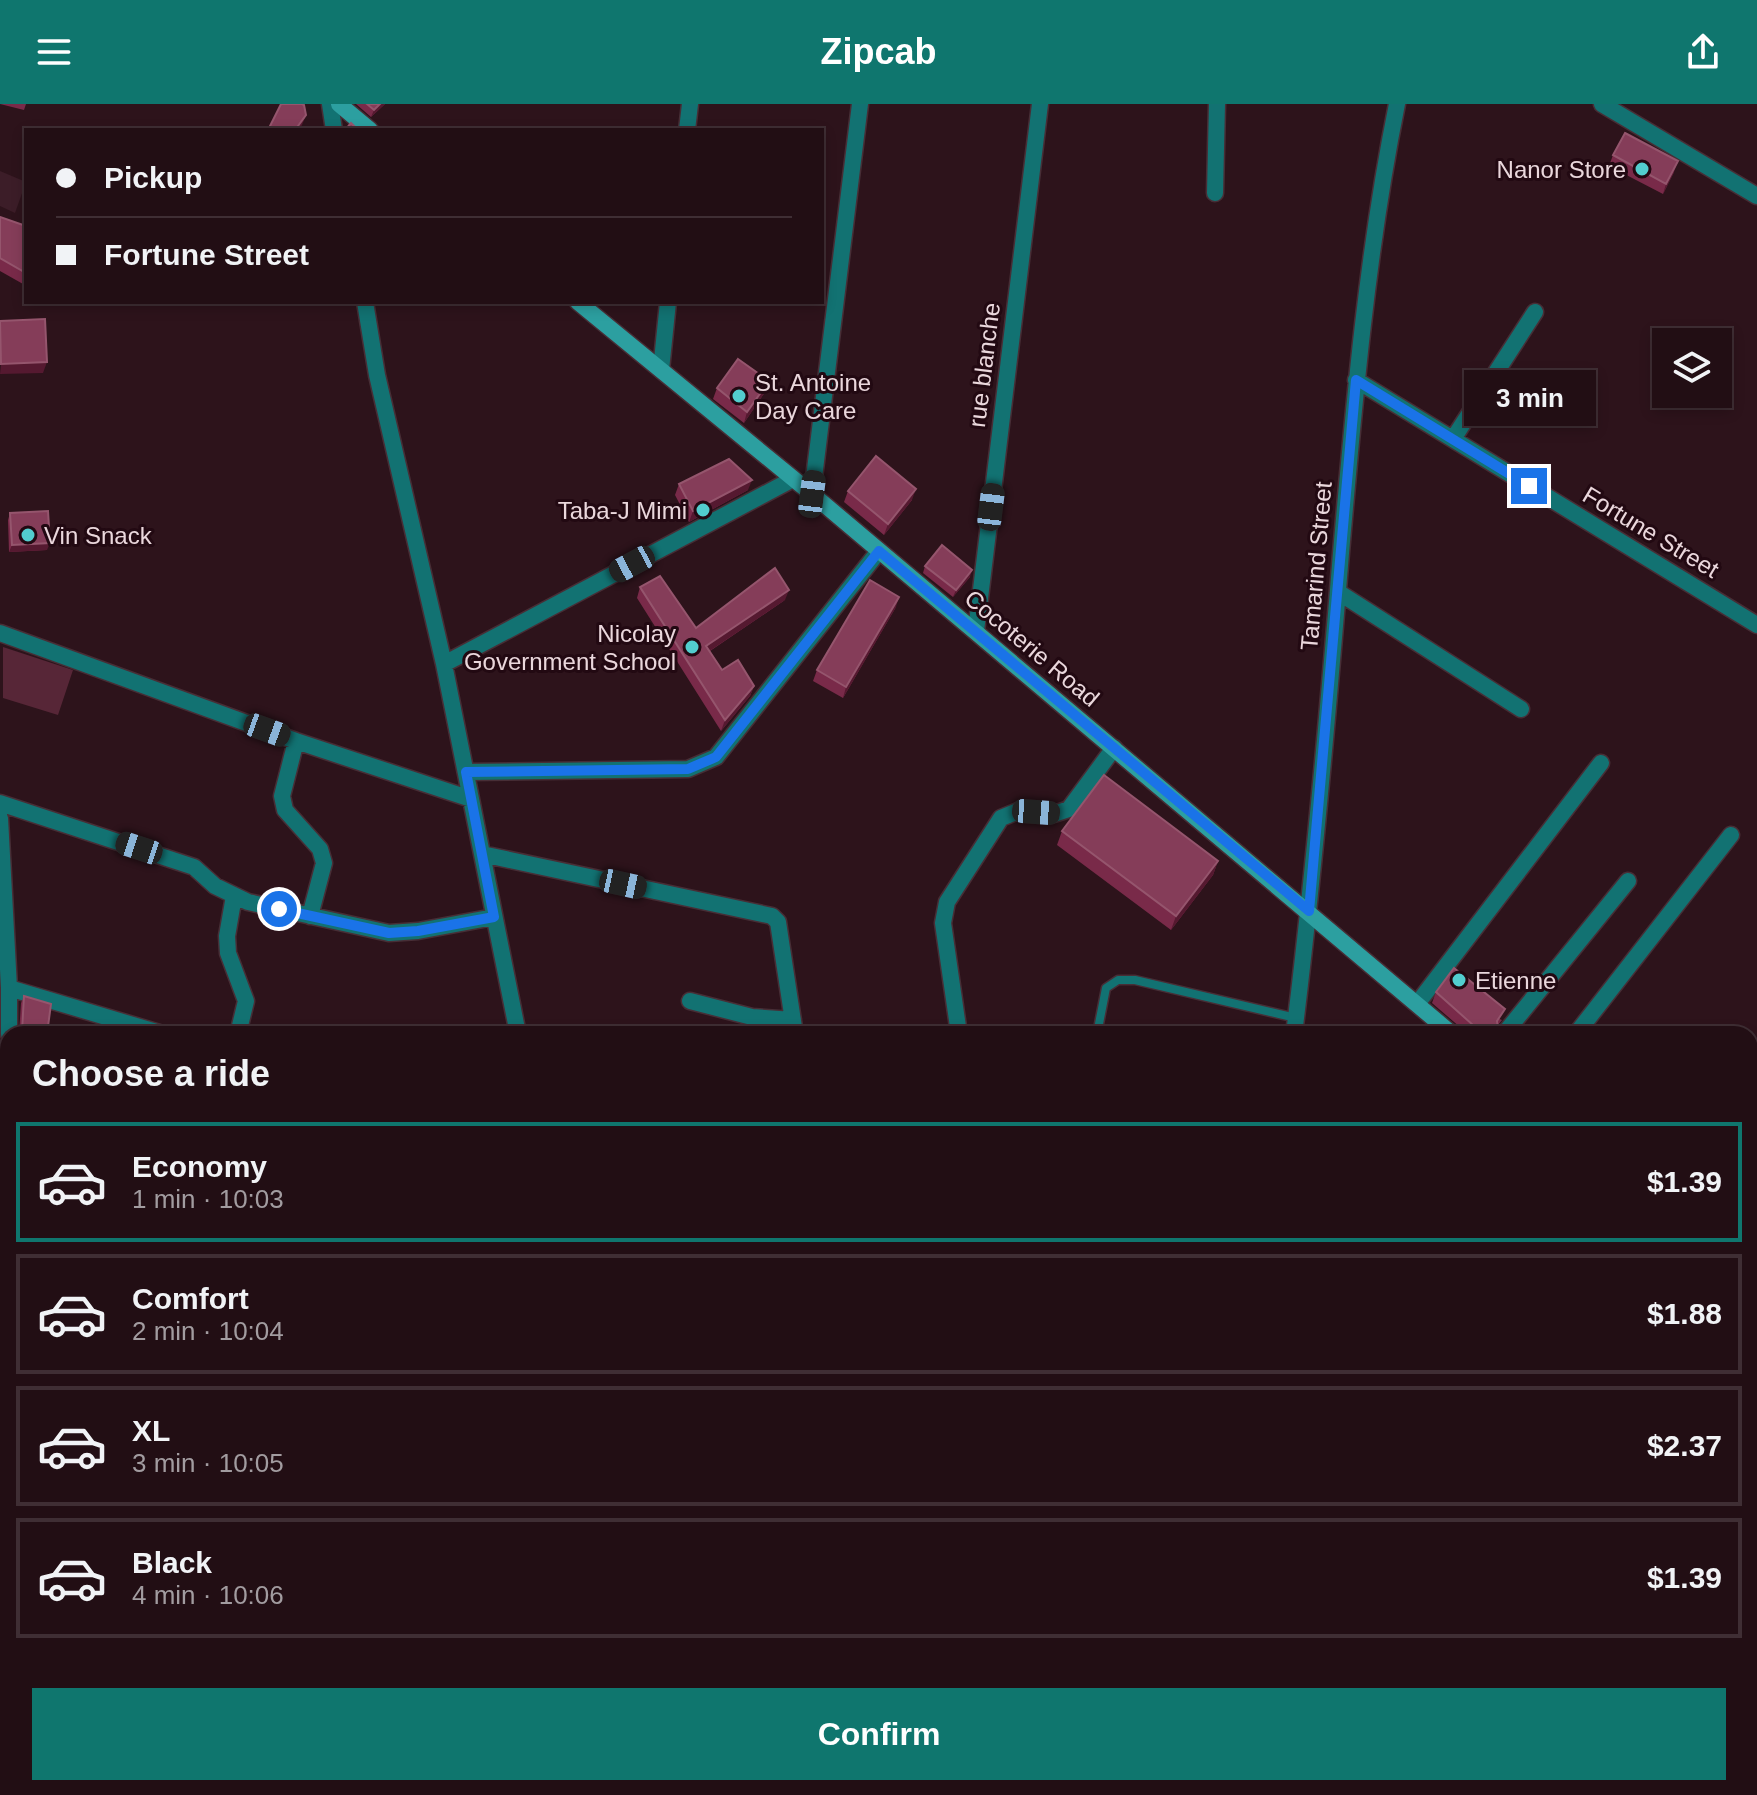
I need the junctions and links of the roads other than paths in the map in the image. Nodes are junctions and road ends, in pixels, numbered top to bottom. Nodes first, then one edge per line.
1 (330, 104) edge
2 (339, 104) edge
3 (690, 104) edge
4 (860, 104) edge
5 (1040, 104) edge
6 (1217, 104) edge
7 (1397, 104) edge
8 (1602, 104) edge
9 (334, 128) edge
10 (368, 128) edge
11 (687, 128) edge
12 (1756, 190) edge
13 (1215, 193) dead end
14 (365, 304) edge
15 (580, 304) edge
16 (668, 304) edge
17 (1535, 312) dead end
18 (661, 370) junction
19 (1356, 380) junction
20 (1453, 439) junction
21 (793, 479) junction
22 (812, 494) junction
23 (879, 551) junction
24 (1338, 592) junction
25 (1757, 625) edge
26 (976, 631) junction
27 (0, 633) edge
28 (444, 664) junction
29 (1521, 709) dead end
30 (296, 741) junction
31 (1114, 748) junction
32 (1601, 763) dead end
33 (466, 772) junction
34 (471, 799) junction
35 (0, 803) edge
36 (0, 818) edge
37 (1731, 835) dead end
38 (482, 854) junction
39 (1628, 881) dead end
40 (234, 896) junction
41 (1309, 911) junction
42 (310, 916) junction
43 (494, 917) junction
44 (9, 988) junction
45 (690, 1001) dead end
46 (1417, 1004) junction
47 (9, 1026) edge
48 (136, 1026) edge
49 (240, 1026) edge
50 (516, 1026) edge
51 (790, 1026) edge
52 (794, 1026) edge
53 (958, 1026) edge
54 (1099, 1026) edge
55 (1295, 1026) edge
56 (1443, 1026) edge
57 (1510, 1026) edge
58 (1582, 1026) edge

1 - 9 street
2 - 10 street
3 - 11 street
4 - 22 street
5 - 26 street, rue blanche
6 - 13 street
7 - 19 street, Tamarind Street
8 - 12 street
14 - 28 street
15 - 18 street, Cocoterie Road
16 - 18 street
17 - 20 street
18 - 21 street, Cocoterie Road
19 - 20 street, Fortune Street
19 - 24 street, Tamarind Street
20 - 25 street, Fortune Street
21 - 22 street, Cocoterie Road
21 - 28 street
22 - 23 street, Cocoterie Road
23 - 26 street, Cocoterie Road
23 - 33 street
24 - 29 street
24 - 41 street, Tamarind Street
26 - 31 street, Cocoterie Road
27 - 30 street
28 - 33 street
30 - 34 street
30 - 42 street
31 - 41 street, Cocoterie Road
31 - 53 street
32 - 46 street
33 - 34 street
34 - 38 street
35 - 40 street
36 - 44 street
37 - 58 street
38 - 43 street
38 - 52 street
39 - 57 street
40 - 42 street
40 - 49 street
41 - 46 street, Cocoterie Road
41 - 55 street, Tamarind Street
42 - 43 street
43 - 50 street
44 - 47 street
44 - 48 street
45 - 51 street
46 - 56 street, Cocoterie Road
54 - 55 lane

